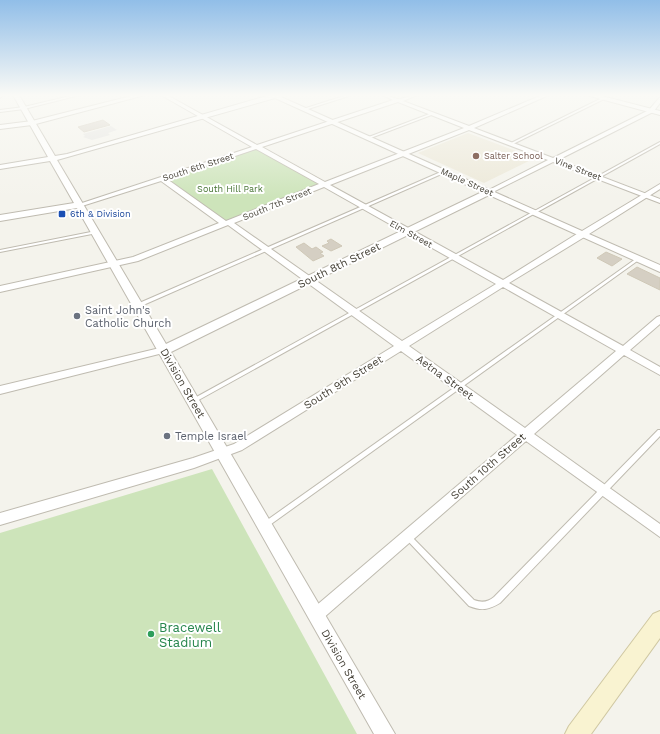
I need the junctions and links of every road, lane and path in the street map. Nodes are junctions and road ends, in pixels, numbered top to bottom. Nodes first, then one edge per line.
1 (36, 129) edge
2 (161, 129) edge
3 (223, 129) edge
4 (311, 129) edge
5 (348, 129) edge
6 (391, 129) edge
7 (466, 129) edge
8 (472, 129) edge
9 (540, 129) edge
10 (615, 129) edge
11 (367, 138) junction
12 (660, 143) edge
13 (510, 144) junction
14 (257, 147) junction
15 (404, 154) junction
16 (53, 159) junction
17 (554, 160) junction
18 (0, 167) edge
19 (444, 172) junction
20 (599, 178) junction
21 (163, 179) junction
22 (324, 185) junction
23 (660, 186) edge
24 (489, 192) junction
25 (646, 195) junction
26 (660, 201) edge
27 (80, 205) junction
28 (364, 207) junction
29 (535, 213) junction
30 (0, 218) edge
31 (227, 224) junction
32 (407, 231) junction
33 (96, 232) junction
34 (583, 234) junction
35 (266, 249) junction
36 (0, 251) edge
37 (454, 257) junction
38 (638, 259) junction
39 (116, 265) junction
40 (660, 269) edge
41 (309, 280) junction
42 (502, 284) junction
43 (0, 289) edge
44 (139, 305) junction
45 (353, 311) junction
46 (559, 316) junction
47 (660, 319) edge
48 (402, 346) junction
49 (164, 350) junction
50 (622, 351) junction
51 (660, 371) edge
52 (459, 387) junction
53 (0, 390) edge
54 (193, 401) junction
55 (660, 432) edge
56 (524, 434) junction
57 (223, 453) junction
58 (604, 491) junction
59 (0, 519) edge
60 (265, 525) junction
61 (660, 531) edge
62 (407, 536) junction
63 (316, 615) junction
64 (660, 621) edge
65 (385, 734) edge
66 (577, 734) edge

1 - 16 street, Division Street
2 - 16 street
3 - 14 street, Elm Street
4 - 14 street, South 6th Street
5 - 11 street, Maple Street
6 - 11 lane
7 - 15 street, South 7th Street
8 - 13 street, Vine Street
9 - 13 lane
10 - 17 street, South 8th Street
11 - 15 street, Maple Street
12 - 20 lane
13 - 17 street, Vine Street
14 - 21 street, South 6th Street
14 - 22 street, Elm Street
15 - 19 street, Maple Street
15 - 22 street, South 7th Street
16 - 18 street
16 - 27 street, Division Street
17 - 20 street, Vine Street
17 - 24 street, South 8th Street
19 - 24 street, Maple Street
19 - 28 lane
20 - 25 street, Vine Street
20 - 29 lane
21 - 27 street, South 6th Street
21 - 31 street, Aetna Street
22 - 28 street, Elm Street
22 - 31 street, South 7th Street
23 - 25 street, South 9th Street
24 - 29 street, Maple Street
24 - 32 street, South 8th Street
25 - 26 street, Vine Street
25 - 34 street, South 9th Street
27 - 30 street, South 6th Street
27 - 33 street, Division Street
28 - 32 street, Elm Street
28 - 35 lane
29 - 34 street, Maple Street
29 - 37 lane
31 - 35 street, Aetna Street
31 - 39 street, South 7th Street
32 - 37 street, Elm Street
32 - 41 street, South 8th Street
33 - 36 lane
33 - 39 street, Division Street
34 - 38 street, Maple Street
34 - 42 street, South 9th Street
35 - 41 street, Aetna Street
35 - 44 lane
37 - 42 street, Elm Street
37 - 45 lane
38 - 40 street, Maple Street
38 - 46 lane
39 - 43 street, South 7th Street
39 - 44 street, Division Street
41 - 45 street, Aetna Street
41 - 49 street, South 8th Street
42 - 46 street, Elm Street
42 - 48 street, South 9th Street
44 - 49 street, Division Street
45 - 48 street, Aetna Street
45 - 54 lane
46 - 50 street, Elm Street
46 - 52 lane
47 - 50 street, South 10th Street
48 - 52 street, Aetna Street
48 - 57 street, South 9th Street
49 - 53 street, South 8th Street
49 - 54 street, Division Street
50 - 51 street, Elm Street
50 - 56 street, South 10th Street
52 - 56 street, Aetna Street
52 - 60 lane
54 - 57 street, Division Street
55 - 58 lane
56 - 58 street, Aetna Street
56 - 62 street, South 10th Street
57 - 59 street, South 9th Street
57 - 60 street, Division Street
58 - 61 street, Aetna Street
58 - 62 lane
60 - 63 street, Division Street
62 - 63 street, South 10th Street
63 - 65 street, Division Street
64 - 66 main road

